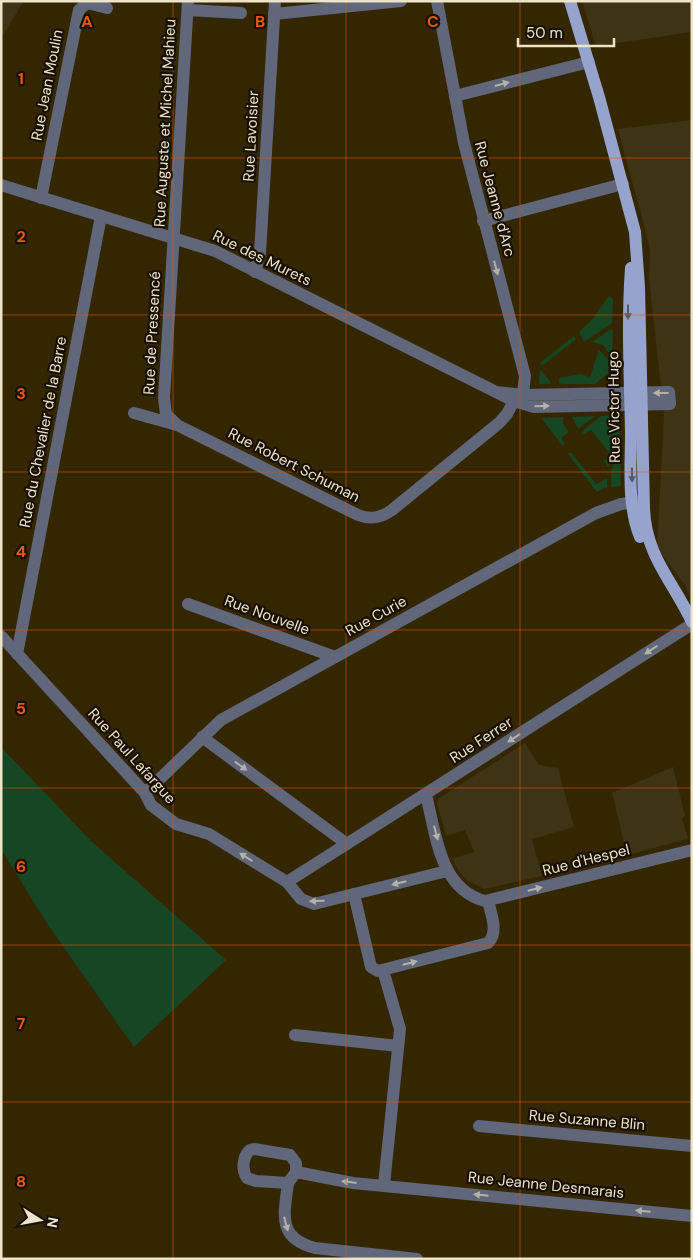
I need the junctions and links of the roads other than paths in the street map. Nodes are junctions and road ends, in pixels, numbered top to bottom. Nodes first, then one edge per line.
1 (400, 1) edge
2 (437, 1) edge
3 (570, 1) edge
4 (188, 6) edge
5 (107, 8) dead end
6 (274, 8) edge
7 (241, 14) dead end
8 (589, 62) junction
9 (455, 96) junction
10 (623, 184) junction
11 (1, 185) edge
12 (41, 198) junction
13 (101, 216) junction
14 (483, 221) junction
15 (174, 237) junction
16 (255, 272) junction
17 (519, 399) junction
18 (636, 399) junction
19 (134, 412) dead end
20 (177, 425) junction
21 (638, 501) junction
22 (188, 604) dead end
23 (692, 623) edge
24 (1, 636) edge
25 (17, 654) junction
26 (335, 657) junction
27 (202, 737) junction
28 (145, 793) junction
29 (426, 795) junction
30 (348, 844) junction
31 (692, 850) edge
32 (447, 872) junction
33 (287, 882) junction
34 (354, 894) junction
35 (488, 901) junction
36 (383, 970) junction
37 (295, 1035) dead end
38 (398, 1046) junction
39 (479, 1126) dead end
40 (692, 1146) edge
41 (296, 1172) junction
42 (288, 1183) junction
43 (391, 1186) junction
44 (692, 1216) edge
45 (314, 1254) edge
46 (417, 1259) edge

1 - 6 street
2 - 9 street, Rue Jeanne d'Arc
3 - 8 main road, Rue Victor Hugo
4 - 7 street, Rue Auguste et Michel Mahieu
4 - 15 street, Rue Auguste et Michel Mahieu
5 - 12 street, Rue Jean Moulin
6 - 16 street, Rue Lavoisier
9 -> 8 street
8 - 10 main road, Rue Victor Hugo
9 - 14 street, Rue Jeanne d'Arc
10 - 14 street
10 - 18 main road, Rue Victor Hugo
11 - 12 street, Rue des Murets
12 - 13 street, Rue des Murets
13 - 15 street, Rue des Murets
13 - 25 street, Rue du Chevalier de la Barre
14 -> 17 street, Rue Jeanne d'Arc
15 - 16 street, Rue des Murets
15 - 20 street, Rue de Pressencé
16 - 17 street, Rue des Murets
17 - 18 street, Rue des Murets
17 - 20 street, Rue Robert Schuman
18 - 21 main road, Rue Victor Hugo
19 - 20 street, Rue Robert Schuman
21 - 23 main road, Rue Victor Hugo
21 - 26 street, Rue Curie
22 - 26 street, Rue Nouvelle
23 -> 29 street, Rue Ferrer
24 - 25 street, Rue Paul Lafargue
25 - 28 street, Rue Paul Lafargue
26 - 27 street, Rue Curie
27 - 28 street, Rue Curie
27 -> 30 street
33 -> 28 street, Rue Paul Lafargue
29 - 30 street, Rue Ferrer
29 -> 32 street
30 - 33 street, Rue Ferrer
35 -> 31 street, Rue d'Hespel
32 -> 34 street, Rue Paul Lafargue
32 - 35 street
34 -> 33 street, Rue Paul Lafargue
34 - 36 street
36 -> 35 street
36 - 38 street
37 - 38 street
38 - 43 street
39 - 40 street, Rue Suzanne Blin
41 - 42 street
41 - 42 street
43 -> 41 street, Rue Jeanne Desmarais
42 -> 45 street
44 -> 43 street, Rue Jeanne Desmarais
45 - 46 street

